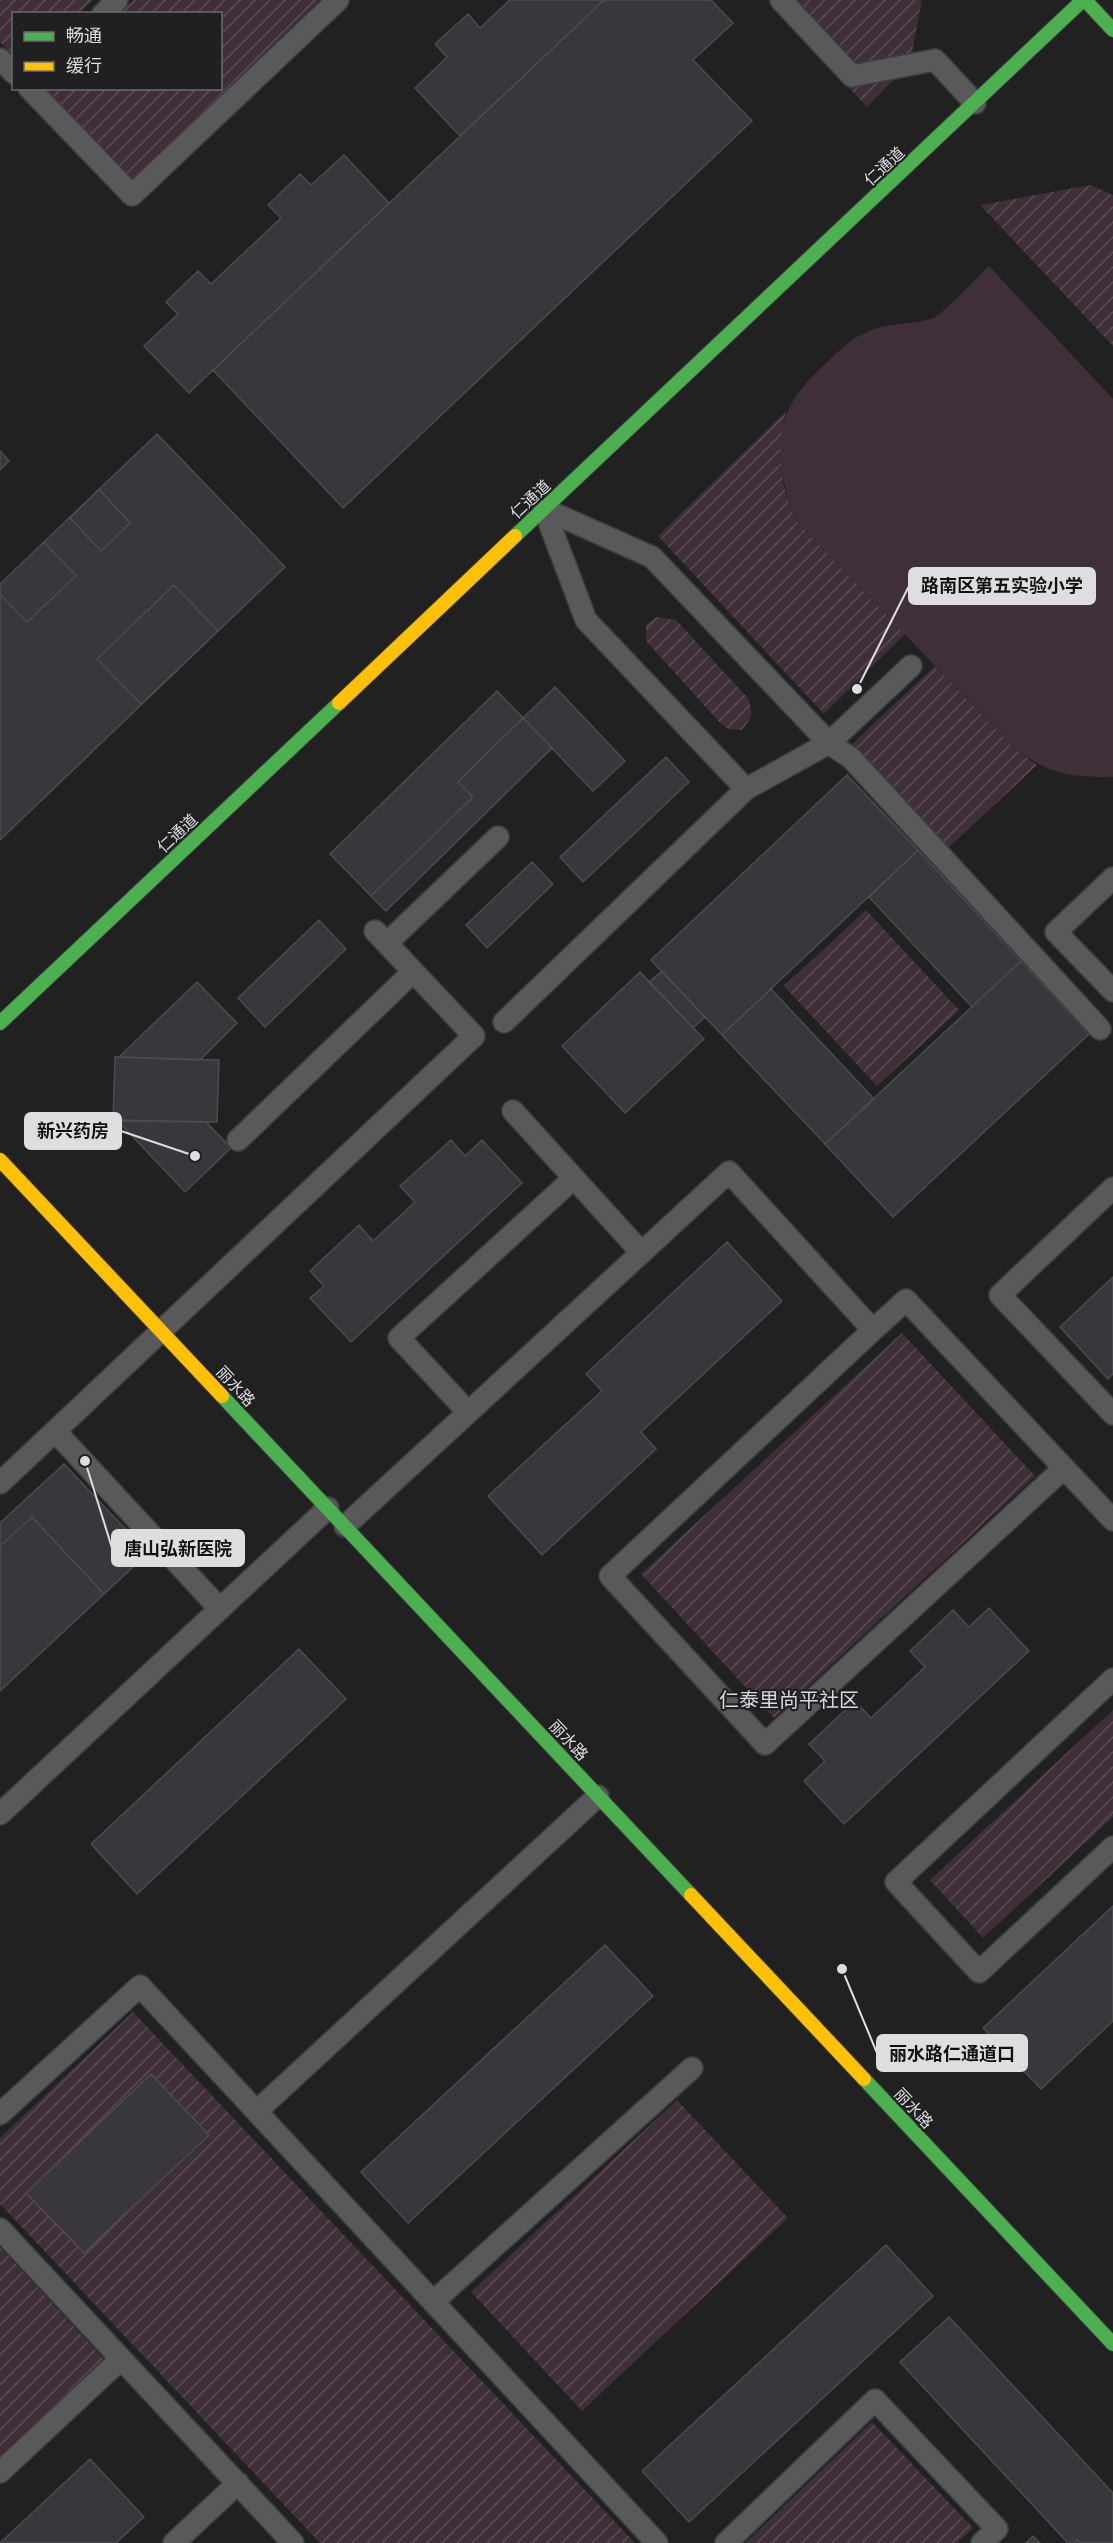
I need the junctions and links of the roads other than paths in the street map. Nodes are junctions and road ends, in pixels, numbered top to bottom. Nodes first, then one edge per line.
1 (117, 0) edge
2 (338, 0) edge
3 (781, 0) edge
4 (1084, 0) edge
5 (105, 12) edge
6 (1113, 30) edge
7 (0, 59) edge
8 (12, 71) edge
9 (31, 90) edge
10 (975, 103) junction
11 (544, 509) junction
12 (910, 666) dead end
13 (829, 743) junction
14 (746, 789) junction
15 (498, 837) dead end
16 (1113, 878) edge
17 (413, 972) junction
18 (1113, 991) edge
19 (504, 1022) dead end
20 (0, 1023) edge
21 (1100, 1029) dead end
22 (513, 1111) dead end
23 (238, 1140) dead end
24 (0, 1160) edge
25 (574, 1178) junction
26 (1113, 1188) edge
27 (641, 1252) junction
28 (873, 1330) junction
29 (162, 1331) junction
30 (468, 1412) junction
31 (1113, 1414) edge
32 (55, 1431) junction
33 (1064, 1468) junction
34 (0, 1483) edge
35 (328, 1508) junction
36 (1113, 1520) edge
37 (345, 1526) junction
38 (220, 1610) junction
39 (1113, 1679) edge
40 (598, 1796) junction
41 (0, 1814) edge
42 (1113, 1847) edge
43 (692, 2068) dead end
44 (257, 2111) junction
45 (0, 2114) edge
46 (0, 2229) edge
47 (434, 2302) junction
48 (1113, 2344) edge
49 (121, 2359) junction
50 (0, 2472) edge
51 (237, 2483) junction
52 (174, 2543) edge
53 (293, 2543) edge
54 (657, 2543) edge
55 (726, 2543) edge
56 (982, 2543) edge

1 - 5 lane
2 - 9 lane
3 - 10 lane
4 - 6 street
4 - 10 street, 仁通道
7 - 8 lane
10 - 11 street, 仁通道
11 - 13 lane
11 - 14 lane
11 - 20 street, 仁通道
12 - 13 lane
13 - 14 lane
13 - 21 lane
14 - 19 lane
15 - 17 lane
16 - 18 lane
17 - 23 lane
17 - 29 lane
22 - 25 lane
24 - 29 street, 丽水路
25 - 27 lane
25 - 30 lane
26 - 31 lane
27 - 28 lane
27 - 30 lane
28 - 33 lane
28 - 33 lane
29 - 32 lane
29 - 35 street, 丽水路
30 - 37 lane
32 - 34 lane
32 - 38 lane
33 - 36 lane
35 - 37 street, 丽水路
35 - 38 lane
37 - 40 street, 丽水路
38 - 41 lane
39 - 42 lane
40 - 44 lane
40 - 48 street, 丽水路
43 - 47 lane
44 - 45 lane
44 - 47 lane
46 - 49 lane
47 - 54 lane
49 - 50 lane
49 - 51 lane
51 - 52 lane
51 - 53 lane
55 - 56 lane

